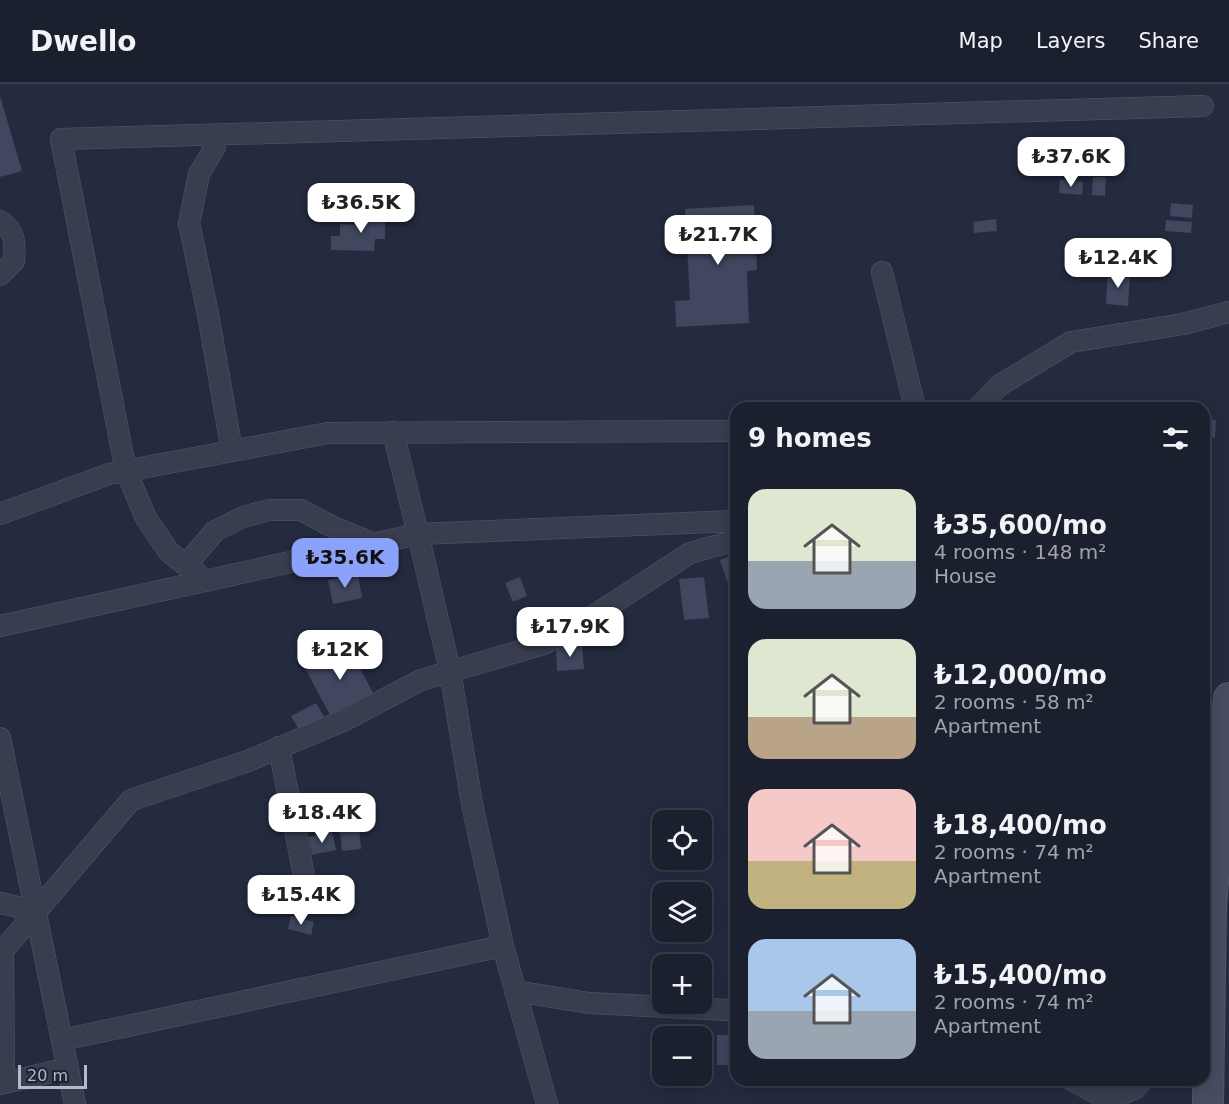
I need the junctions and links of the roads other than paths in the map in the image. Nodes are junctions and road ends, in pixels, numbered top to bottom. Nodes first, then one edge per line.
1 (1203, 106) dead end
2 (212, 135) junction
3 (0, 221) edge
4 (882, 272) dead end
5 (0, 275) edge
6 (1229, 312) edge
7 (914, 402) edge
8 (984, 402) edge
9 (730, 431) edge
10 (393, 432) junction
11 (232, 451) junction
12 (126, 471) junction
13 (0, 514) edge
14 (730, 521) edge
15 (418, 534) junction
16 (730, 542) edge
17 (374, 544) junction
18 (186, 565) junction
19 (206, 581) junction
20 (0, 626) edge
21 (450, 671) junction
22 (1229, 698) edge
23 (0, 738) edge
24 (279, 747) junction
25 (304, 881) dead end
26 (0, 903) edge
27 (36, 911) junction
28 (1210, 944) edge
29 (503, 946) junction
30 (1, 953) edge
31 (514, 991) junction
32 (730, 1010) edge
33 (62, 1040) junction
34 (68, 1068) junction
35 (2, 1084) edge
36 (1083, 1086) edge
37 (1138, 1086) edge
38 (1208, 1086) edge
39 (75, 1104) edge
40 (547, 1104) edge
41 (1208, 1104) edge

1 - 2 street
2 - 11 street
2 - 12 street
3 - 5 street
4 - 7 street
6 - 8 street
9 - 10 street
10 - 11 street
10 - 15 street
11 - 12 street
12 - 13 street
12 - 18 street
14 - 15 street
15 - 17 street
15 - 21 street
16 - 21 street
17 - 18 street
17 - 19 street
18 - 19 street
19 - 20 street
21 - 24 street
21 - 29 street
22 - 28 main road
23 - 27 street
24 - 25 street
24 - 27 street
26 - 27 street
27 - 30 street
27 - 33 street
29 - 31 street
29 - 33 street
30 - 35 street
31 - 32 street
31 - 40 street
33 - 34 street
34 - 35 street
34 - 39 street
36 - 37 street
38 - 41 main road

